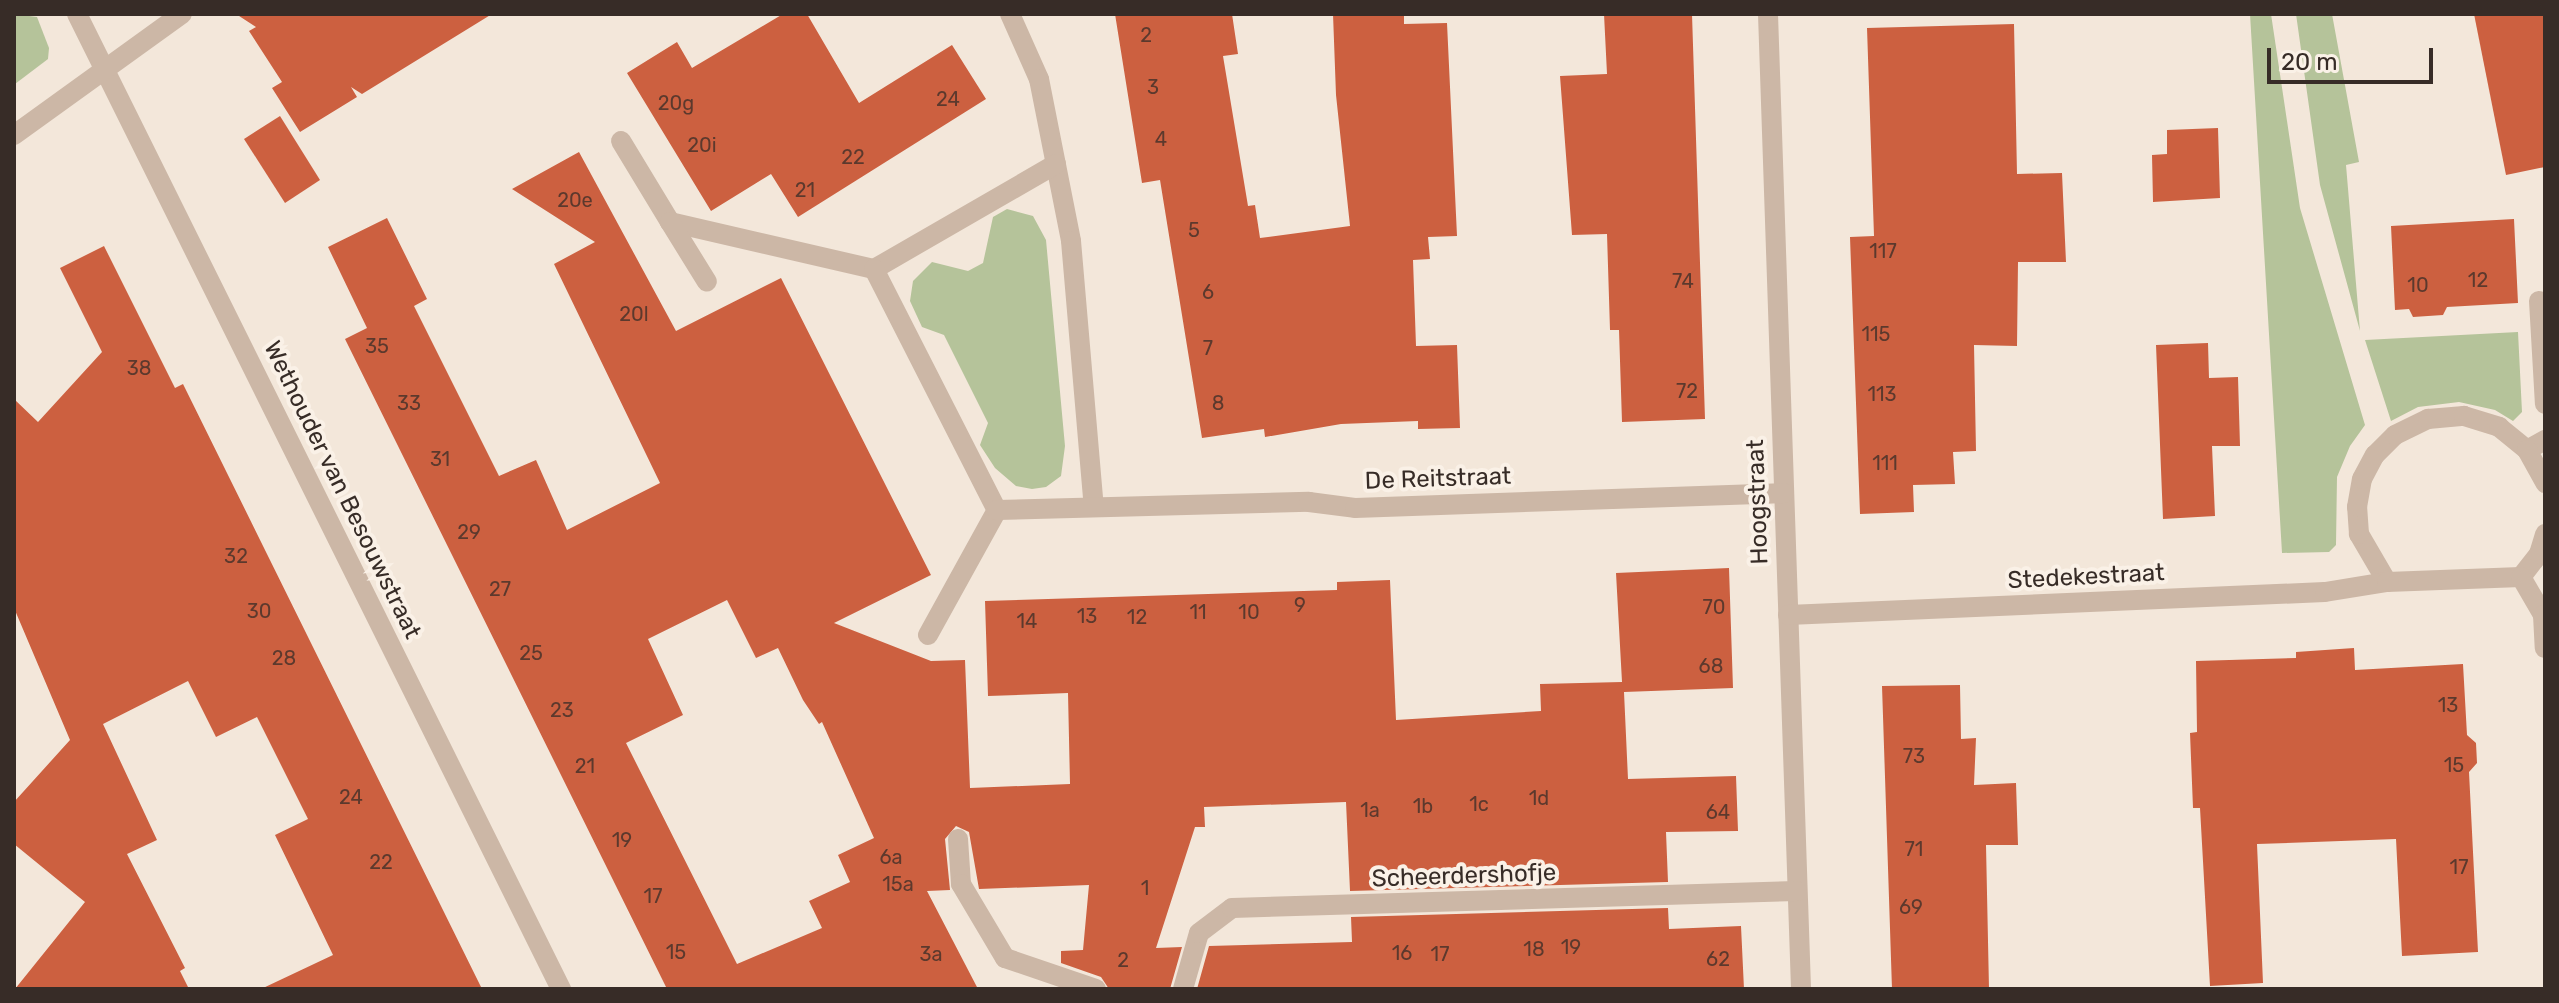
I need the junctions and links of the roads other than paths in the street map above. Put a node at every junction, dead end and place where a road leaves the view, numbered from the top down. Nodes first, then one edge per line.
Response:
1 (77, 14) edge
2 (182, 14) edge
3 (1010, 14) edge
4 (1768, 14) edge
5 (105, 69) junction
6 (14, 135) edge
7 (621, 141) dead end
8 (1056, 164) junction
9 (670, 222) junction
10 (874, 269) junction
11 (707, 282) dead end
12 (2539, 301) dead end
13 (2545, 404) edge
14 (2536, 445) edge
15 (2545, 483) edge
16 (1784, 493) junction
17 (1094, 507) junction
18 (997, 510) junction
19 (2545, 534) edge
20 (2521, 577) junction
21 (2387, 582) junction
22 (1788, 615) junction
23 (928, 635) dead end
24 (2545, 648) edge
25 (958, 839) dead end
26 (1797, 891) junction
27 (561, 989) edge
28 (1096, 989) edge
29 (1183, 989) edge
30 (1801, 989) edge

1 - 5 street, Wethouder van Besouwstraat
2 - 5 street
3 - 8 street
4 - 16 street, Hoogstraat
5 - 6 street
5 - 27 street, Wethouder van Besouwstraat
7 - 9 street
8 - 10 street
8 - 17 street
9 - 10 street
9 - 11 street
10 - 18 street
12 - 13 street
14 - 15 street
14 - 21 street
16 - 17 street, De Reitstraat
16 - 22 street, Hoogstraat
17 - 18 street, De Reitstraat
18 - 23 street
19 - 20 street
20 - 21 street, Stedekestraat
20 - 24 street
21 - 22 street, Stedekestraat
22 - 26 street, Hoogstraat
25 - 28 street
26 - 29 street, Scheerdershofje
26 - 30 street, Hoogstraat

